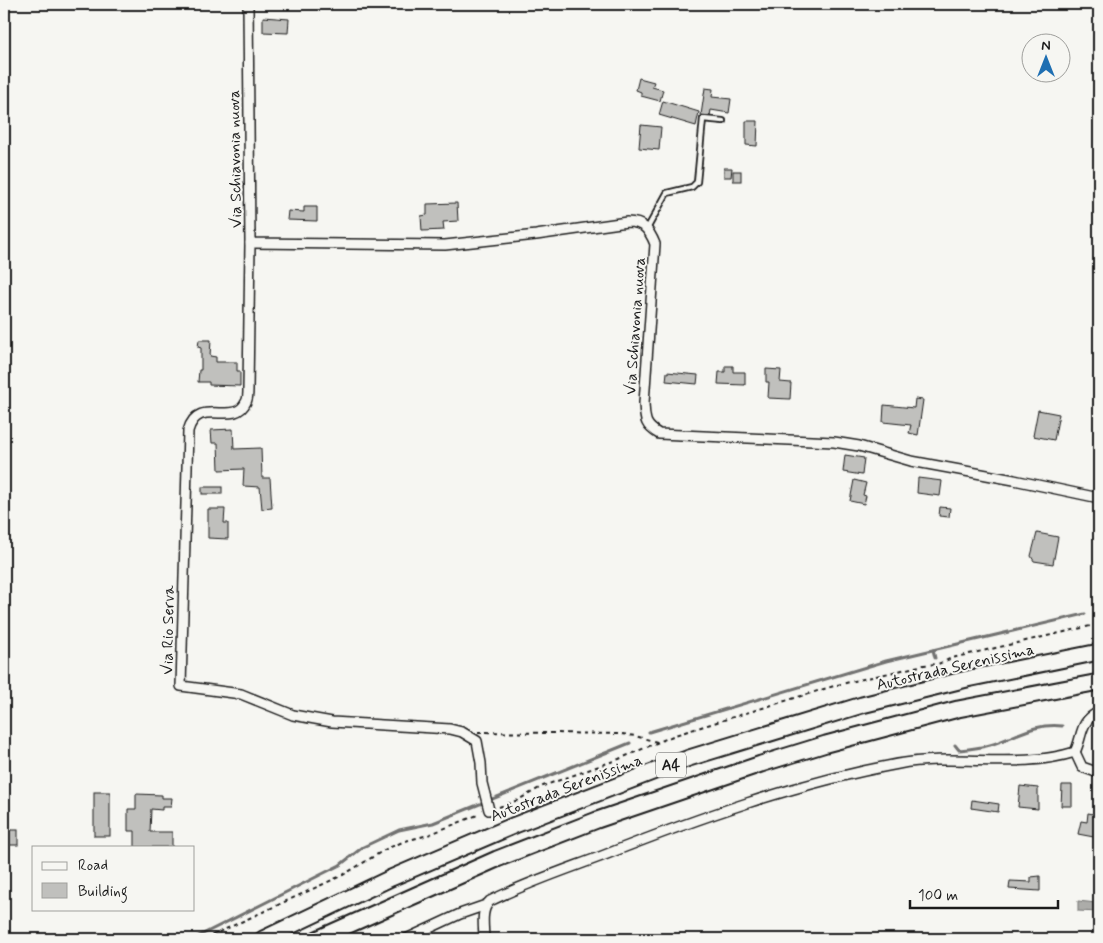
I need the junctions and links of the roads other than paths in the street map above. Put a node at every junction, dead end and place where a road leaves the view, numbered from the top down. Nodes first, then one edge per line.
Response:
1 (248, 4) edge
2 (722, 121) dead end
3 (647, 229) junction
4 (250, 243) junction
5 (1099, 498) edge
6 (1099, 642) edge
7 (1099, 652) edge
8 (967, 679) junction
9 (1099, 682) edge
10 (1099, 692) edge
11 (1014, 698) junction
12 (1099, 712) edge
13 (1075, 752) junction
14 (1099, 773) edge
15 (488, 808) dead end
16 (486, 905) junction
17 (263, 939) edge
18 (317, 939) edge
19 (406, 939) edge
20 (484, 939) edge

1 - 4 street, Via Schiavonia nuova
2 - 3 lane
3 - 4 street, Via Schiavonia nuova
3 - 5 street, Via Schiavonia nuova
4 - 15 street, Via Rio Serva
6 - 8 highway
7 - 8 highway, Autostrada Serenissima / A4
8 - 17 highway, Autostrada Serenissima / A4
9 - 11 highway, A4
10 - 11 highway
11 - 18 highway, A4
12 - 13 street
13 - 14 street
13 - 16 street
16 - 19 street
16 - 20 street

